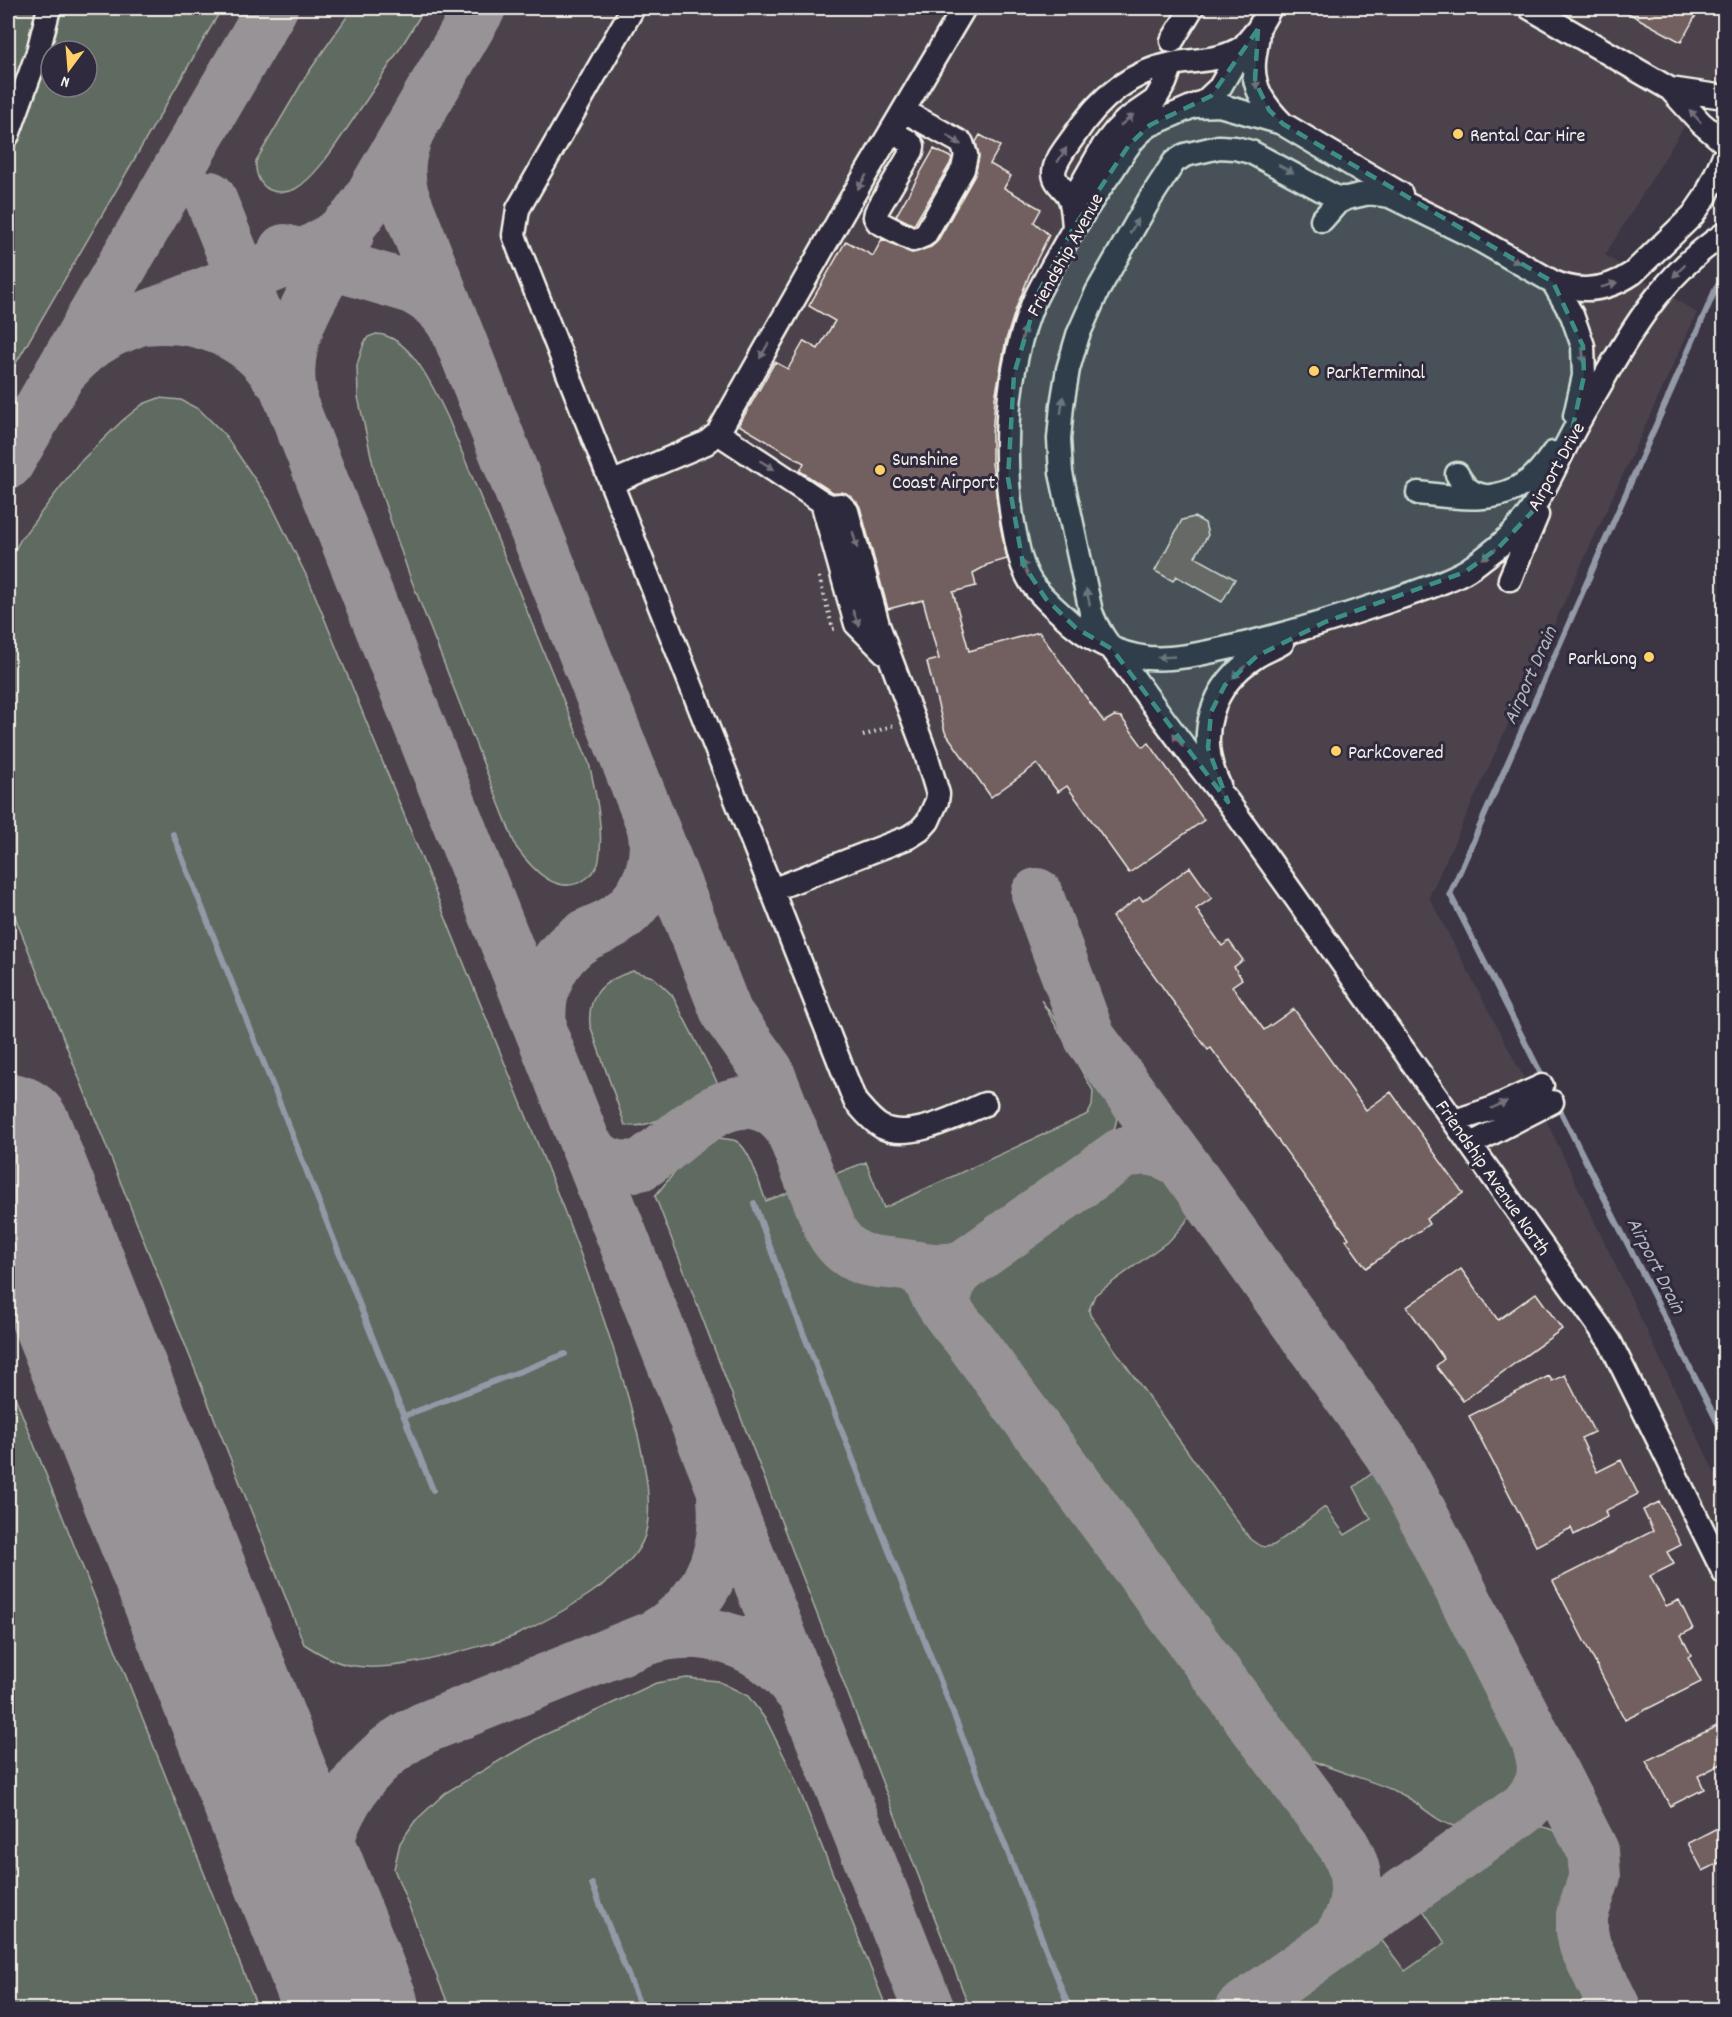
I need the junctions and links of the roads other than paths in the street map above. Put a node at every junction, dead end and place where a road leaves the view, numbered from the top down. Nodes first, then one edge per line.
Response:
1 (50, 8) edge
2 (633, 8) edge
3 (964, 8) edge
4 (1192, 8) edge
5 (1270, 8) edge
6 (1530, 8) edge
7 (1258, 29) junction
8 (1172, 41) dead end
9 (1243, 46) junction
10 (1172, 64) junction
11 (1670, 89) junction
12 (1725, 97) edge
13 (1189, 107) junction
14 (904, 111) junction
15 (1283, 124) junction
16 (892, 132) junction
17 (8, 135) edge
18 (1723, 147) edge
19 (1347, 198) junction
20 (1071, 203) junction
21 (1322, 220) dead end
22 (1074, 227) junction
23 (1725, 234) edge
24 (1472, 236) junction
25 (1553, 282) junction
26 (718, 433) junction
27 (1571, 435) junction
28 (1457, 474) dead end
29 (1551, 477) junction
30 (611, 483) junction
31 (1418, 493) dead end
32 (1487, 497) junction
33 (1510, 579) dead end
34 (1325, 622) junction
35 (1112, 649) junction
36 (1228, 802) junction
37 (772, 890) junction
38 (985, 1104) dead end
39 (1455, 1121) junction
40 (1471, 1144) junction
41 (1725, 1573) edge

1 - 17 street
2 - 30 street
3 - 14 street
4 - 8 street
5 - 7 street, Friendship Avenue
6 - 11 street
7 - 9 street, Friendship Avenue
7 -> 15 street, Friendship Avenue
9 - 10 street
9 - 13 street, Friendship Avenue
20 -> 10 street
20 -> 10 street
11 - 12 street
18 -> 11 street
13 - 15 street, Friendship Avenue
13 - 22 street, Friendship Avenue
14 - 16 street
14 -> 16 street
15 - 24 street, Friendship Avenue
16 -> 26 street
25 -> 18 street
19 - 21 street
19 - 24 street
35 -> 19 street, Friendship Avenue North
20 - 22 street
35 -> 22 street, Friendship Avenue
23 -> 27 street, Airport Drive
24 -> 25 street, Friendship Avenue
25 -> 27 street
26 - 30 street
26 -> 37 street
27 - 29 street, Airport Drive
27 - 32 street
28 - 32 street
29 - 33 street
29 -> 34 street, Airport Drive
30 - 37 street
31 - 32 street
34 -> 35 street, Friendship Avenue
34 -> 36 street, Friendship Avenue North
36 -> 35 street, Friendship Avenue North
36 - 39 street, Friendship Avenue North
37 - 38 street
39 - 40 street, Friendship Avenue North
39 -> 40 street
40 - 41 street, Friendship Avenue North

